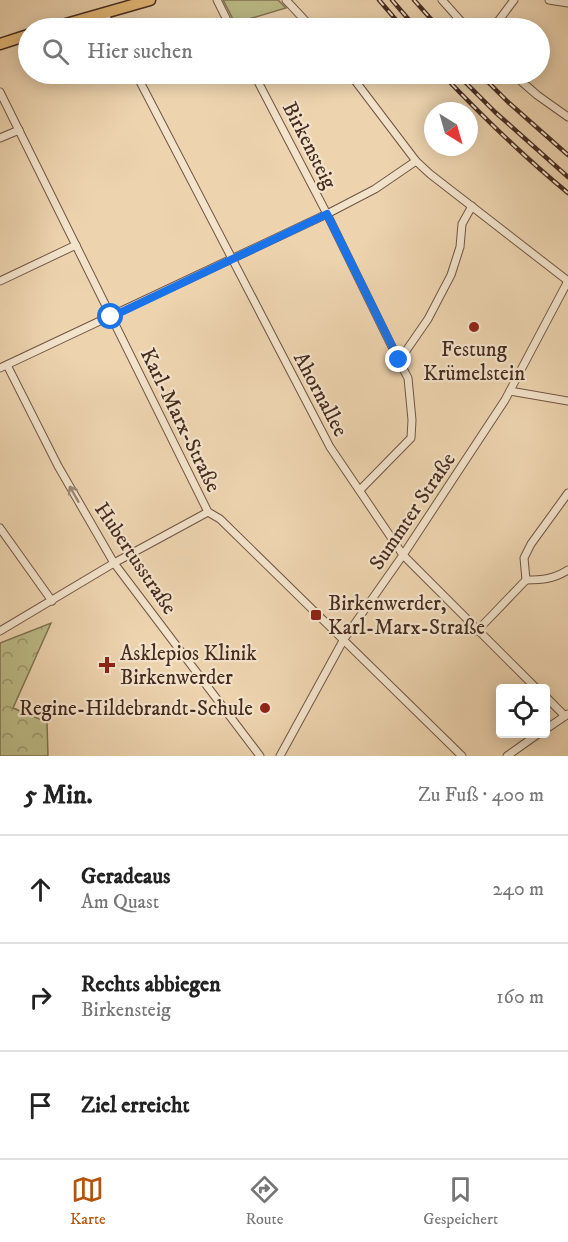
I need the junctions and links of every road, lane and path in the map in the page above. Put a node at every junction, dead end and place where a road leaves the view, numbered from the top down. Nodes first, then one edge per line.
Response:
1 (150, 0) edge
2 (217, 0) edge
3 (286, 0) edge
4 (442, 0) edge
5 (514, 0) edge
6 (549, 0) edge
7 (568, 3) edge
8 (104, 14) junction
9 (89, 18) edge
10 (106, 18) edge
11 (226, 18) edge
12 (303, 18) edge
13 (458, 18) edge
14 (500, 18) edge
15 (18, 39) edge
16 (0, 44) edge
17 (141, 84) edge
18 (259, 84) edge
19 (358, 84) edge
20 (524, 84) edge
21 (0, 92) edge
22 (568, 117) edge
23 (19, 130) junction
24 (0, 138) edge
25 (416, 161) junction
26 (472, 206) junction
27 (327, 214) junction
28 (76, 245) junction
29 (232, 259) junction
30 (0, 280) edge
31 (568, 281) edge
32 (111, 317) junction
33 (399, 360) junction
34 (3, 367) edge
35 (510, 391) junction
36 (568, 401) edge
37 (360, 490) junction
38 (568, 493) edge
39 (208, 512) junction
40 (0, 528) edge
41 (403, 555) junction
42 (114, 563) junction
43 (568, 570) edge
44 (526, 580) junction
45 (52, 601) junction
46 (0, 631) edge
47 (477, 631) junction
48 (344, 639) junction
49 (532, 684) edge
50 (550, 700) edge
51 (567, 715) edge
52 (550, 726) edge
53 (532, 738) edge
54 (260, 756) edge
55 (280, 756) edge
56 (462, 756) edge
57 (507, 756) edge

1 - 8 main road
2 - 11 street
3 - 12 street
4 - 13 street
5 - 14 street
6 - 7 street
8 - 9 main road
8 - 10 street
15 - 16 main road
17 - 29 street, Ahornallee
18 - 27 street, Birkensteig
19 - 25 street
20 - 22 street
21 - 23 street, Karl-Marx-Straße
23 - 24 street
23 - 28 street, Karl-Marx-Straße
25 - 26 street
25 - 27 street
26 - 31 street
26 - 33 street
27 - 29 street
27 - 33 street, Birkensteig
28 - 30 street
28 - 32 street, Karl-Marx-Straße
29 - 32 street
29 - 37 street, Ahornallee
31 - 35 street, Summter Straße
32 - 34 street
32 - 39 street, Karl-Marx-Straße
33 - 37 street, Birkensteig
42 -> 34 street, Hubertusstraße
35 - 36 street
35 - 41 street, Summter Straße
37 - 41 street, Ahornallee
38 - 44 street
39 - 42 street
39 - 48 street, Karl-Marx-Straße
40 - 45 street
41 - 47 street, Ahornallee
41 - 48 street, Summter Straße
42 - 45 street
42 - 54 street, Hubertusstraße
43 - 44 street
44 - 47 street
45 - 46 street
47 - 49 street, Ahornallee
48 - 55 street, Summter Straße
48 - 56 street, Karl-Marx-Straße
50 - 51 street
51 - 52 street
53 - 57 street

